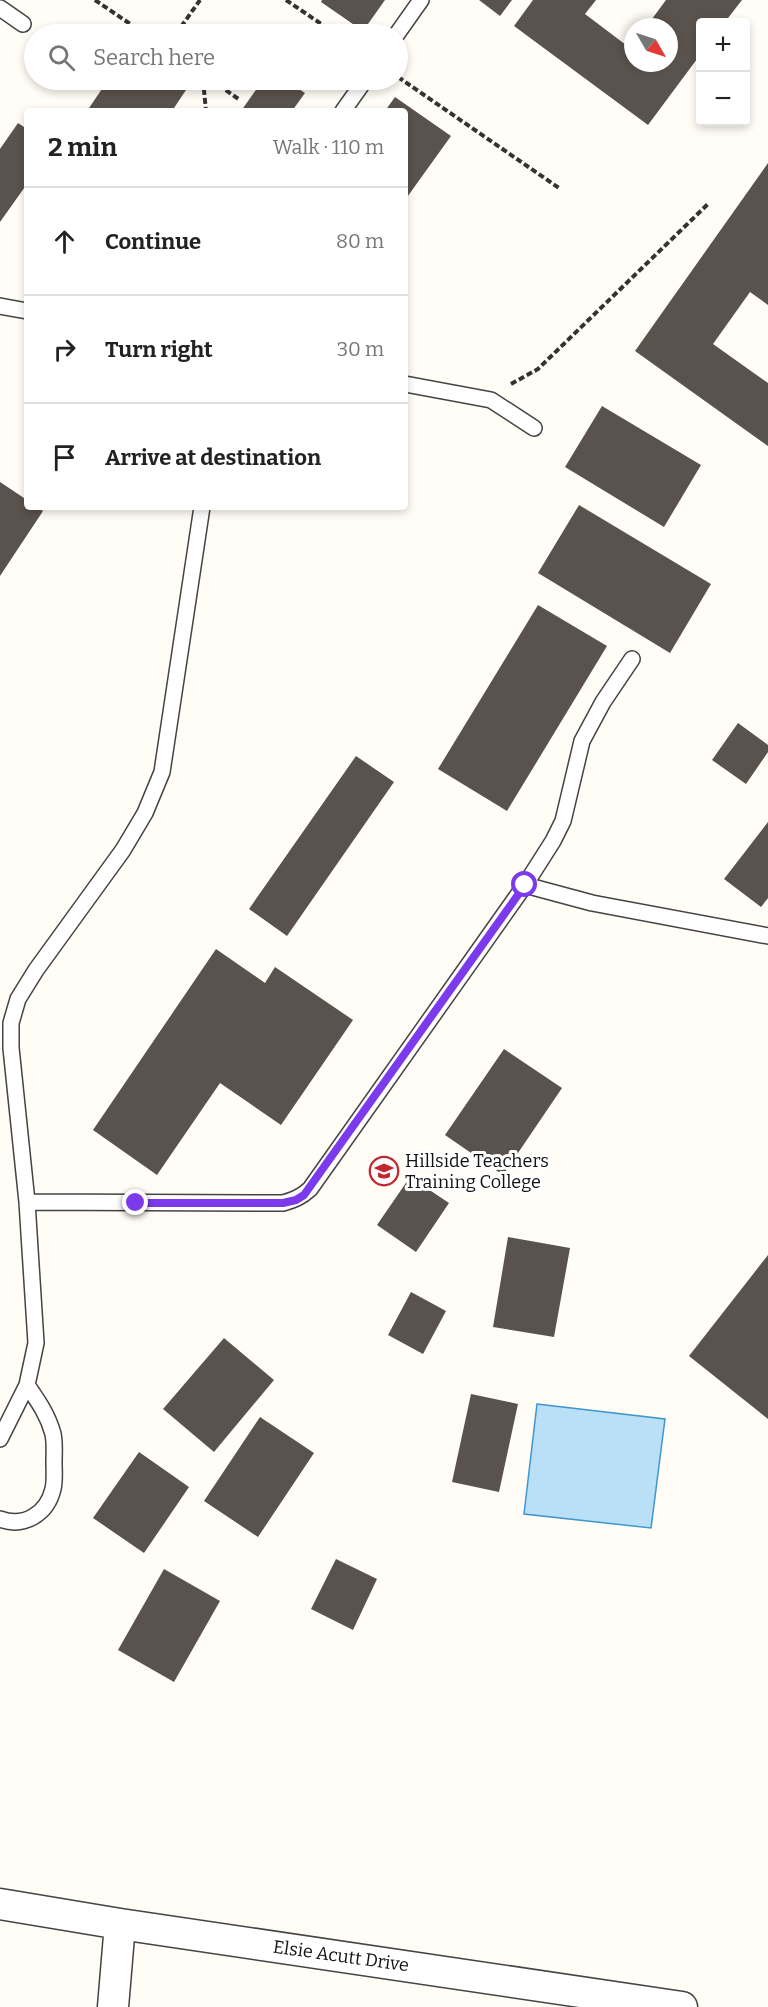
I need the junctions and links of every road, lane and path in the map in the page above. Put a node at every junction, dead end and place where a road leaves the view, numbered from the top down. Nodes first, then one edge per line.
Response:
1 (95, 0) edge
2 (200, 0) edge
3 (286, 0) edge
4 (421, 0) edge
5 (0, 8) edge
6 (23, 24) dead end
7 (130, 24) edge
8 (183, 24) edge
9 (321, 24) edge
10 (404, 24) edge
11 (408, 84) edge
12 (204, 90) edge
13 (226, 90) edge
14 (358, 90) edge
15 (240, 100) dead end
16 (206, 108) edge
17 (345, 108) edge
18 (559, 188) dead end
19 (709, 203) dead end
20 (0, 306) edge
21 (24, 310) edge
22 (408, 385) edge
23 (508, 386) dead end
24 (534, 428) dead end
25 (202, 510) edge
26 (632, 659) dead end
27 (525, 885) junction
28 (768, 936) edge
29 (27, 1203) junction
30 (27, 1385) junction
31 (0, 1439) edge
32 (0, 1519) edge
33 (0, 1904) edge
34 (120, 1924) junction
35 (113, 2007) edge
36 (682, 2007) edge

1 - 7 path
2 - 8 path
3 - 9 path
4 - 10 lane
5 - 6 lane
11 - 18 path
12 - 16 path
13 - 15 path
14 - 17 lane
19 - 23 path
20 - 21 lane
22 - 24 lane
25 - 29 lane
26 - 27 lane
27 - 28 lane
27 - 29 lane
29 - 30 lane
30 - 31 lane
30 - 32 lane
33 - 34 street, Elsie Acutt Drive
34 - 35 street
34 - 36 street, Elsie Acutt Drive

